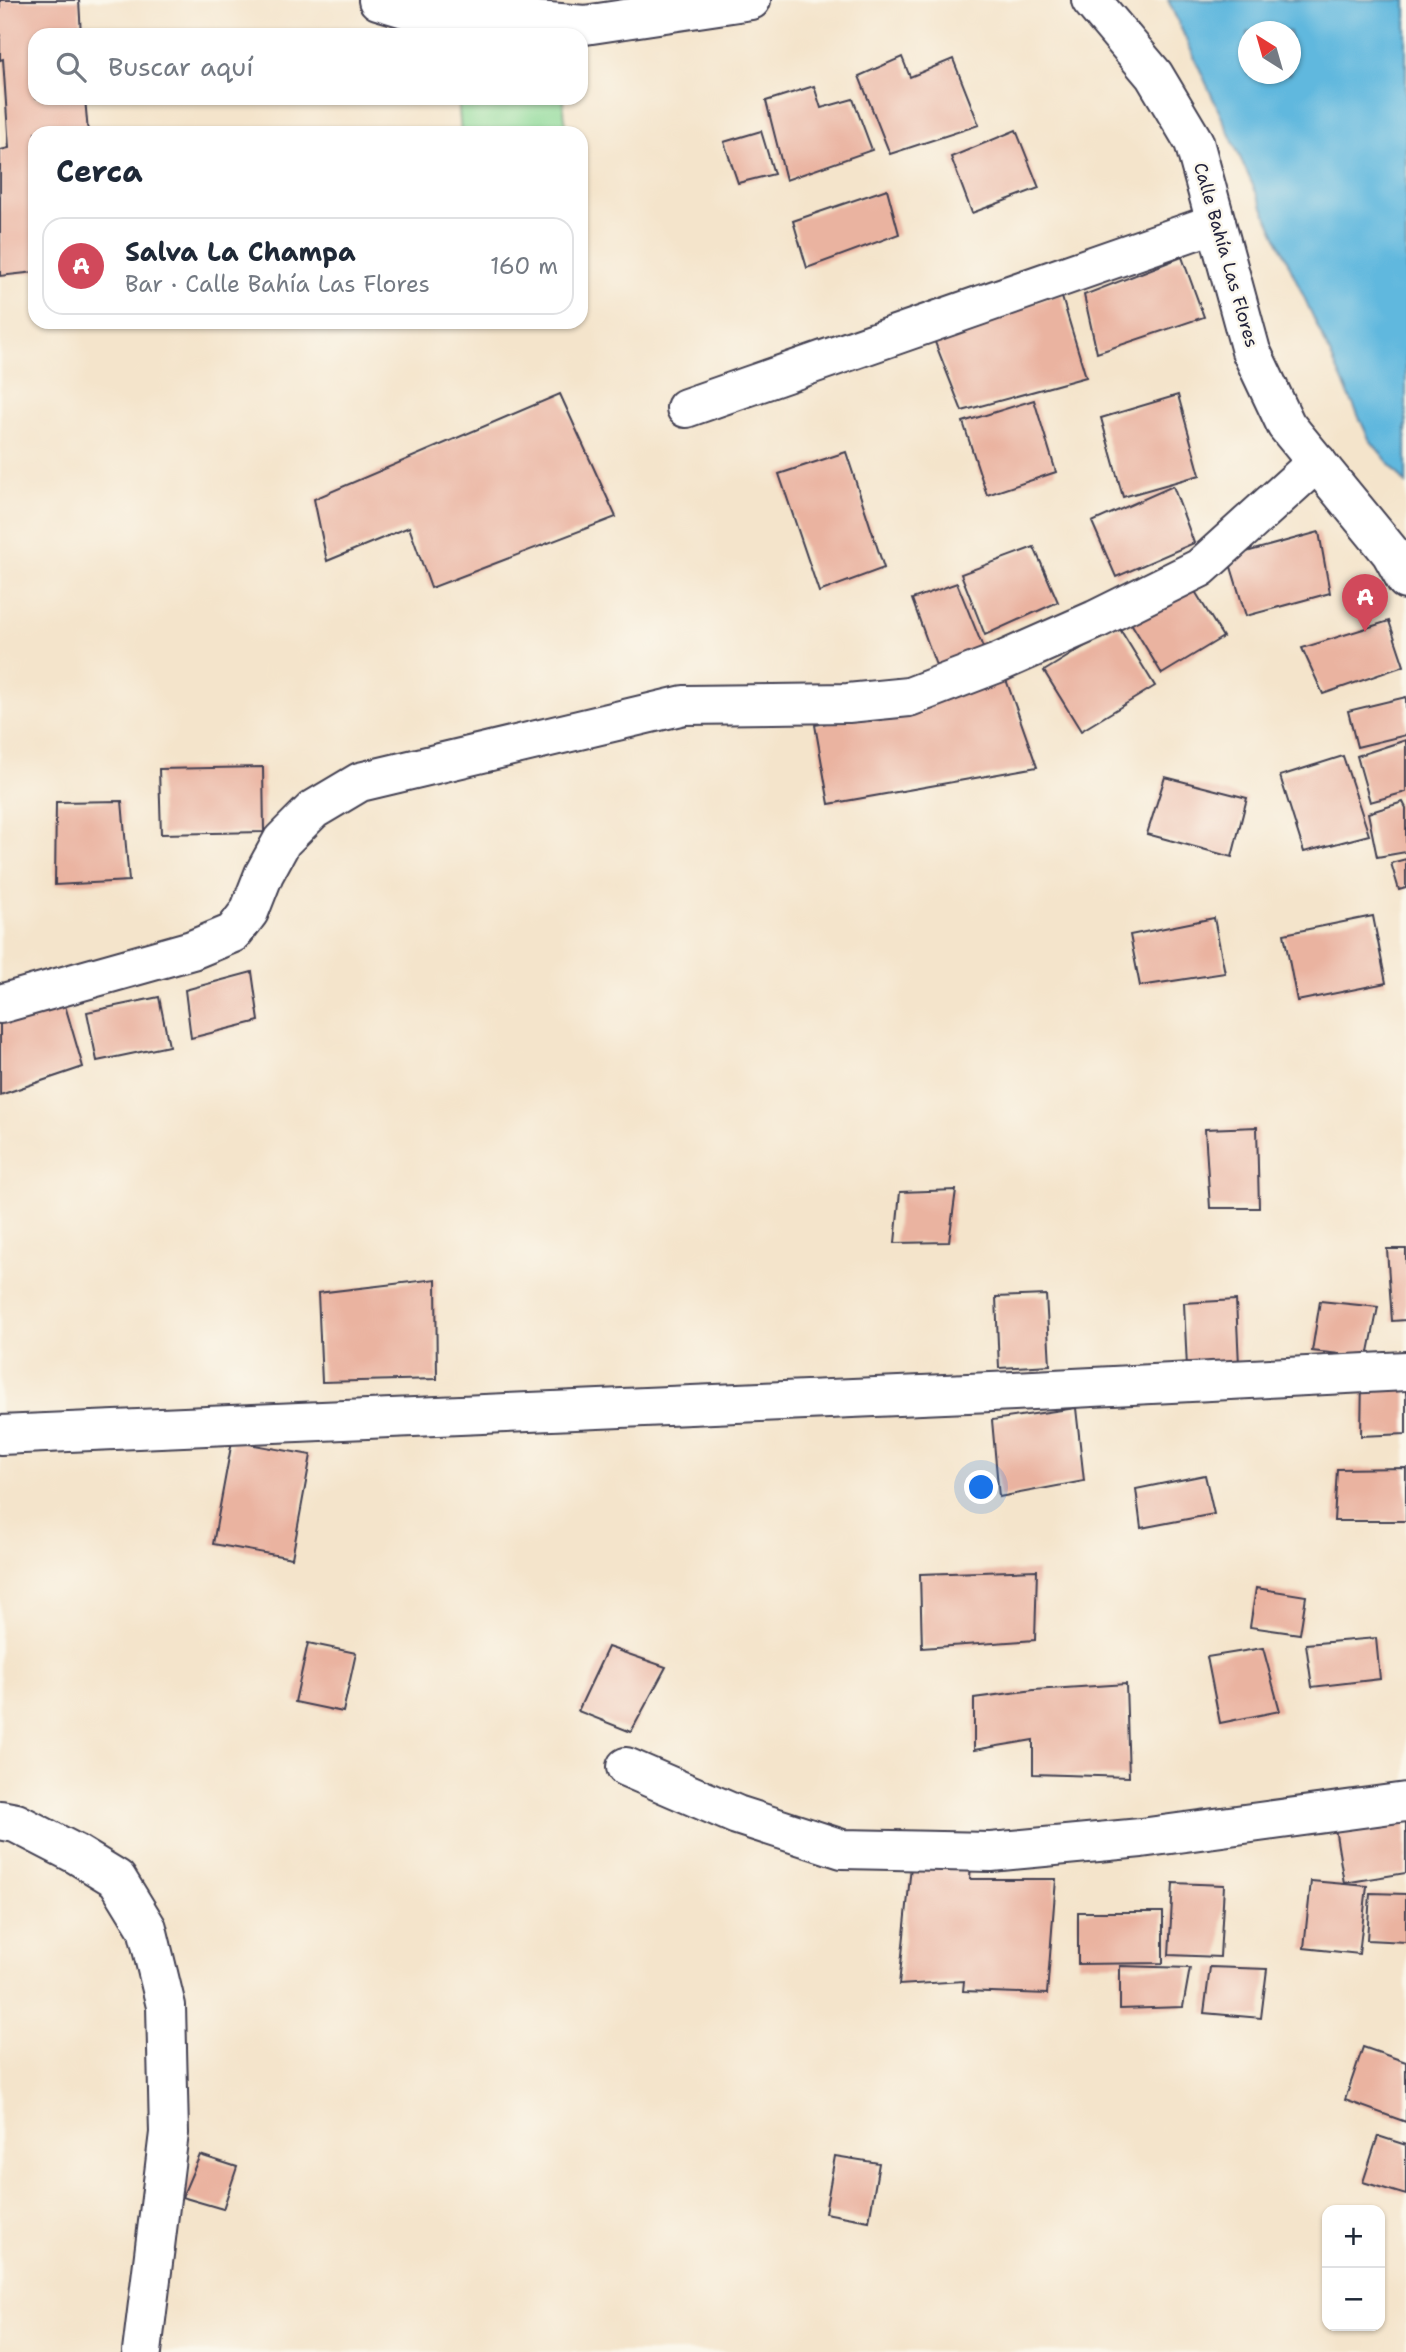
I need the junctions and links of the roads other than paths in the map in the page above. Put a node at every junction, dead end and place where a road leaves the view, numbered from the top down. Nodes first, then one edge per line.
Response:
1 (378, 0) edge
2 (751, 0) edge
3 (1091, 0) edge
4 (1216, 223) junction
5 (686, 408) dead end
6 (1317, 462) junction
7 (1406, 580) edge
8 (0, 1004) edge
9 (1406, 1371) edge
10 (0, 1434) edge
11 (626, 1767) dead end
12 (1406, 1802) edge
13 (0, 1820) edge
14 (142, 2352) edge

1 - 2 street
3 - 4 street, Calle Bahía Las Flores
4 - 5 street
4 - 6 street, Calle Bahía Las Flores
6 - 7 street, Calle Bahía Las Flores
6 - 8 street
9 - 10 street
11 - 12 street
13 - 14 street

